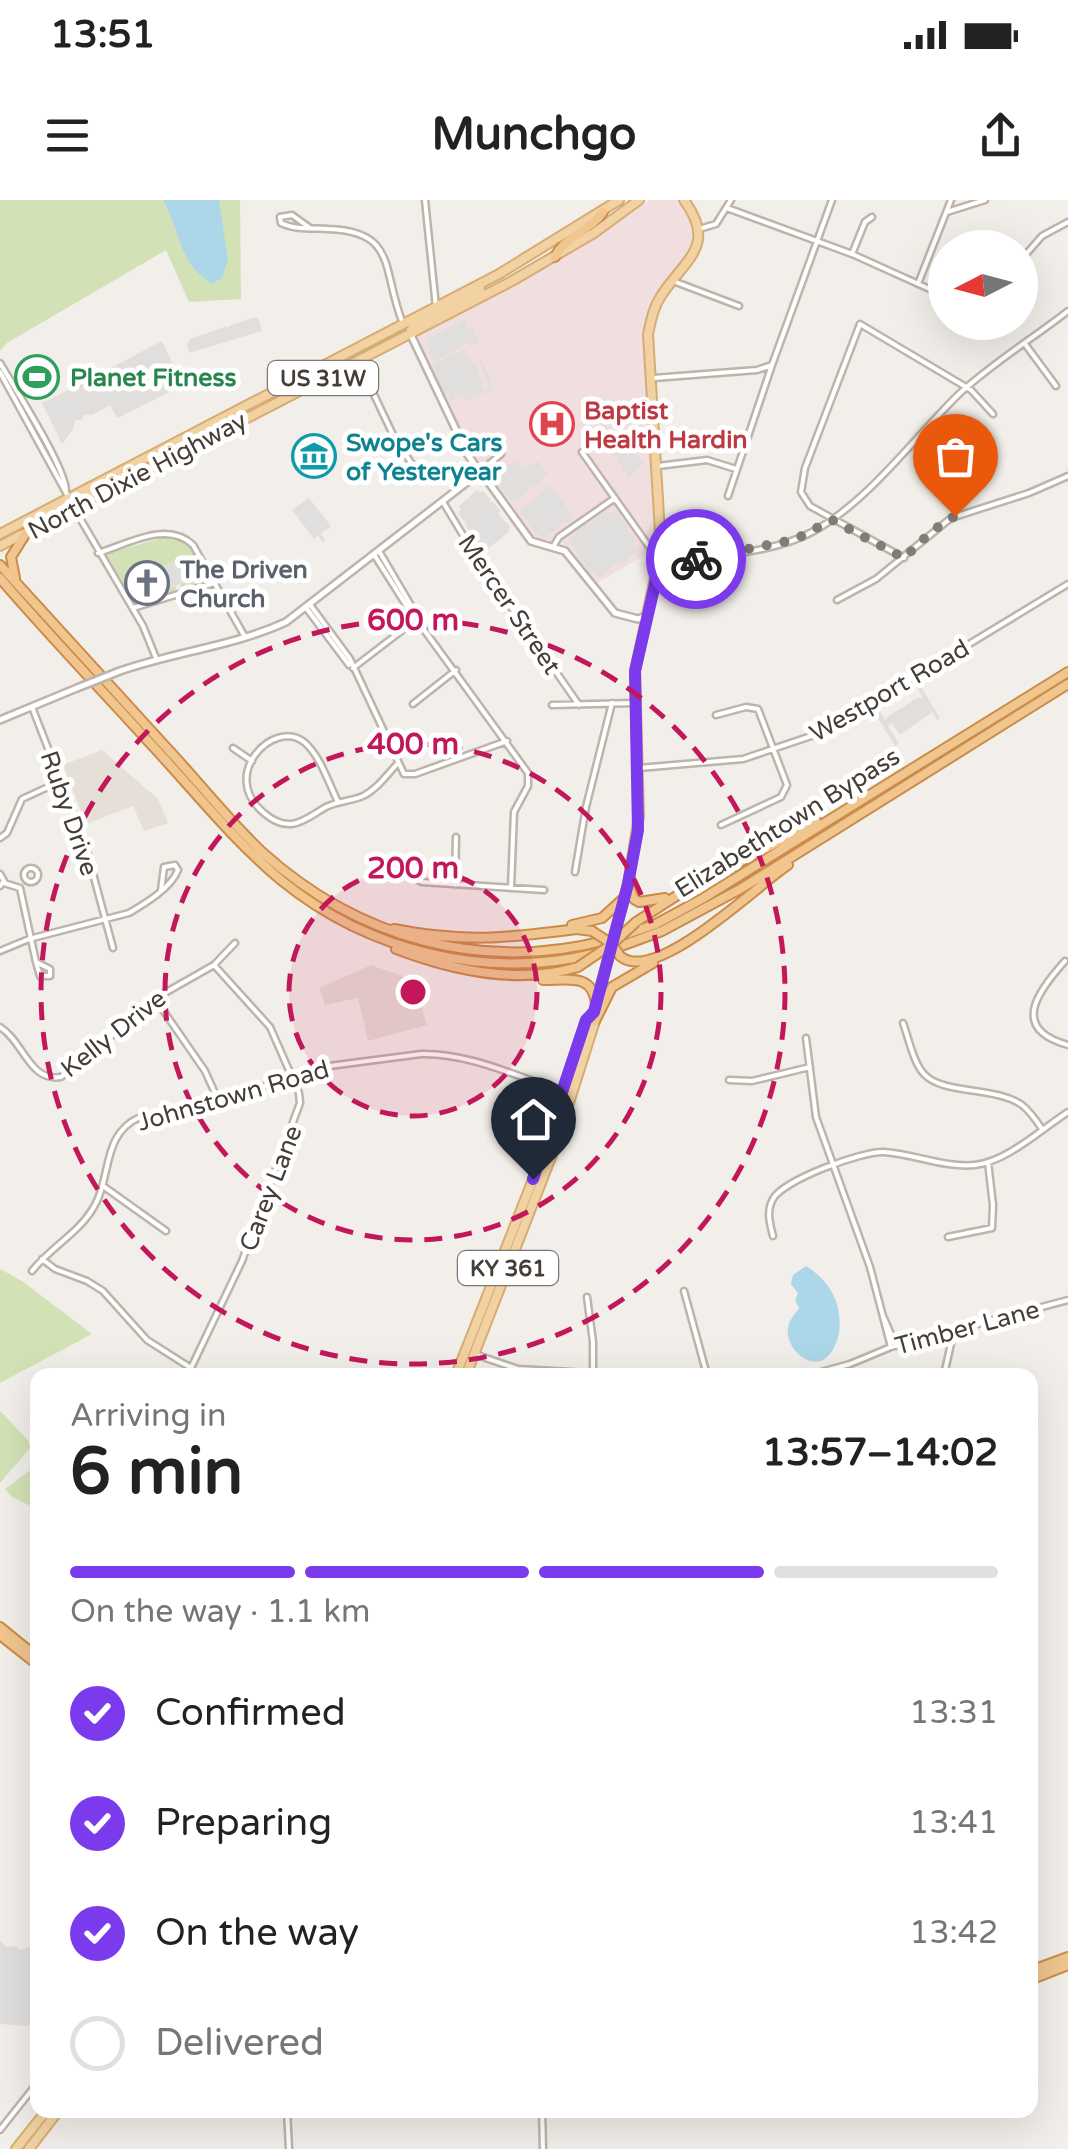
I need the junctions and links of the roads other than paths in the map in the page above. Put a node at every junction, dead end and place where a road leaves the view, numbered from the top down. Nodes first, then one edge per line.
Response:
1 (425, 200) edge
2 (620, 200) edge
3 (639, 200) edge
4 (684, 200) edge
5 (731, 200) edge
6 (832, 200) edge
7 (951, 200) edge
8 (985, 200) edge
9 (727, 208) junction
10 (603, 212) junction
11 (947, 212) junction
12 (872, 216) dead end
13 (1068, 222) edge
14 (310, 228) junction
15 (698, 229) junction
16 (817, 240) junction
17 (1038, 241) edge
18 (852, 254) junction
19 (555, 257) junction
20 (526, 259) junction
21 (673, 280) junction
22 (918, 284) junction
23 (928, 288) edge
24 (486, 294) junction
25 (436, 306) junction
26 (739, 306) dead end
27 (1068, 311) edge
28 (403, 324) junction
29 (410, 333) junction
30 (1025, 344) junction
31 (358, 360) junction
32 (0, 362) edge
33 (772, 365) junction
34 (316, 370) junction
35 (0, 372) edge
36 (649, 378) junction
37 (1056, 386) dead end
38 (306, 387) junction
39 (966, 388) junction
40 (252, 402) junction
41 (259, 412) junction
42 (993, 414) dead end
43 (208, 438) junction
44 (174, 443) junction
45 (582, 452) dead end
46 (179, 453) junction
47 (501, 454) dead end
48 (414, 466) dead end
49 (657, 466) junction
50 (736, 469) junction
51 (120, 471) junction
52 (479, 472) junction
53 (1068, 476) edge
54 (114, 487) junction
55 (67, 495) junction
56 (728, 496) dead end
57 (615, 498) junction
58 (442, 502) junction
59 (74, 508) junction
60 (832, 520) junction
61 (27, 533) junction
62 (0, 534) edge
63 (0, 546) edge
64 (553, 547) junction
65 (98, 553) junction
66 (377, 553) junction
67 (904, 558) junction
68 (660, 562) junction
69 (0, 565) edge
70 (0, 579) edge
71 (215, 582) junction
72 (1068, 584) edge
73 (23, 590) junction
74 (838, 600) dead end
75 (309, 607) junction
76 (132, 608) junction
77 (646, 616) junction
78 (418, 618) junction
79 (245, 637) junction
80 (156, 658) junction
81 (353, 668) junction
82 (456, 670) junction
83 (1068, 672) edge
84 (1068, 684) edge
85 (635, 703) junction
86 (413, 704) dead end
87 (579, 704) junction
88 (612, 704) junction
89 (552, 706) dead end
90 (32, 707) junction
91 (716, 716) dead end
92 (0, 720) edge
93 (507, 740) junction
94 (233, 748) dead end
95 (772, 751) junction
96 (252, 762) junction
97 (397, 764) junction
98 (638, 768) junction
99 (61, 781) junction
100 (880, 801) junction
101 (338, 802) junction
102 (857, 802) junction
103 (721, 825) dead end
104 (456, 837) dead end
105 (0, 838) edge
106 (392, 865) dead end
107 (575, 872) dead end
108 (0, 874) edge
109 (27, 881) dead end
110 (2, 884) edge
111 (628, 884) junction
112 (455, 885) junction
113 (20, 888) junction
114 (510, 888) junction
115 (161, 890) junction
116 (544, 890) dead end
117 (684, 891) junction
118 (624, 898) junction
119 (104, 920) junction
120 (372, 924) junction
121 (358, 928) junction
122 (543, 933) junction
123 (693, 937) junction
124 (30, 939) junction
125 (236, 944) dead end
126 (612, 944) junction
127 (113, 948) dead end
128 (0, 951) edge
129 (1065, 961) dead end
130 (36, 962) dead end
131 (214, 965) junction
132 (504, 975) junction
133 (156, 1000) junction
134 (595, 1012) junction
135 (904, 1023) dead end
136 (0, 1027) edge
137 (806, 1038) dead end
138 (1068, 1045) edge
139 (810, 1068) junction
140 (291, 1076) junction
141 (730, 1080) dead end
142 (568, 1092) junction
143 (219, 1102) junction
144 (1068, 1112) edge
145 (1042, 1129) junction
146 (988, 1162) junction
147 (835, 1166) junction
148 (103, 1186) junction
149 (166, 1231) dead end
150 (773, 1236) dead end
151 (948, 1238) dead end
152 (42, 1258) junction
153 (32, 1271) dead end
154 (684, 1291) dead end
155 (587, 1297) dead end
156 (1068, 1300) edge
157 (954, 1330) junction
158 (893, 1346) junction
159 (470, 1352) junction
160 (460, 1368) edge
161 (467, 1368) edge
162 (515, 1368) edge
163 (593, 1368) edge
164 (705, 1368) edge
165 (835, 1368) edge
166 (946, 1368) edge
167 (0, 1627) edge
168 (0, 1635) edge
169 (30, 1654) edge
170 (30, 1656) edge
171 (1068, 1961) edge
172 (1038, 1969) edge
173 (1038, 1976) edge
174 (30, 2092) edge
175 (41, 2118) edge
176 (53, 2118) edge
177 (288, 2118) edge
178 (542, 2118) edge
179 (0, 2130) edge
180 (16, 2149) edge
181 (28, 2149) edge
182 (289, 2149) edge
183 (544, 2149) edge

1 - 25 street
2 - 10 main road, North Dixie Highway / US 31W
3 - 19 main road, North Dixie Highway / US 31W
4 - 15 main road
5 - 9 street
6 - 16 street
7 - 11 street
8 - 11 street
9 - 15 street
9 - 16 street
10 - 19 highway
10 - 20 main road, North Dixie Highway / US 31W
11 - 22 street
12 - 18 street
13 - 17 street
14 - 14 street
14 - 28 street
15 - 21 main road
16 - 18 street
16 - 33 street
18 - 22 street
19 - 24 main road, North Dixie Highway / US 31W
20 - 24 main road
20 - 25 main road, North Dixie Highway / US 31W
20 - 29 main road
21 - 26 street
21 - 36 main road
22 - 23 street
24 - 29 main road, North Dixie Highway / US 31W
25 - 28 main road, North Dixie Highway / US 31W
27 - 30 street
28 - 34 main road, North Dixie Highway / US 31W
28 - 38 main road
29 - 31 main road, North Dixie Highway / US 31W
29 - 52 street
30 - 37 street
30 - 39 street
31 - 38 main road, North Dixie Highway / US 31W
31 - 48 street
32 - 55 street
33 - 36 street
33 - 50 street
34 - 40 main road, North Dixie Highway / US 31W
34 - 41 main road
35 - 55 street
36 - 49 main road
38 - 41 main road, North Dixie Highway / US 31W
39 - 42 street
39 - 60 street
39 - 60 street
40 - 43 main road
40 - 44 main road, North Dixie Highway / US 31W
40 - 46 main road
41 - 43 main road, North Dixie Highway / US 31W
43 - 46 main road, North Dixie Highway / US 31W
44 - 51 main road, North Dixie Highway / US 31W
44 - 54 main road
45 - 57 street
46 - 54 main road, North Dixie Highway / US 31W
47 - 52 street
49 - 50 street
49 - 68 main road
50 - 56 street
51 - 55 main road, North Dixie Highway / US 31W
51 - 59 main road
52 - 58 street
52 - 64 street
53 - 67 street
54 - 59 main road, North Dixie Highway / US 31W
55 - 61 main road
55 - 62 main road, North Dixie Highway / US 31W
57 - 64 street
57 - 68 street
58 - 66 street
58 - 87 street, Mercer Street
59 - 61 main road, North Dixie Highway / US 31W
59 - 65 street
60 - 67 street
60 - 68 street
61 - 63 main road, North Dixie Highway / US 31W
61 - 73 highway
64 - 77 street
65 - 71 street
65 - 76 street
66 - 75 street
66 - 78 street
67 - 74 street
68 - 77 main road
69 - 73 highway, Elizabethtown Bypass
70 - 121 highway, Elizabethtown Bypass
71 - 76 street
71 - 79 street
72 - 95 street, Westport Road
73 - 120 highway, Elizabethtown Bypass
75 - 79 street
75 - 81 street
76 - 80 street
77 - 85 main road
78 - 81 street
78 - 82 street
79 - 80 street
80 - 90 street, bridge
81 - 97 street
82 - 86 street
82 - 93 street
83 - 102 highway, Elizabethtown Bypass
84 - 100 highway, Elizabethtown Bypass
85 - 88 street
85 - 98 main road
87 - 88 street
87 - 89 street
88 - 107 street
90 - 92 street
90 - 99 street, Ruby Drive
91 - 95 street
93 - 97 street
93 - 114 street
94 - 96 street
95 - 98 street, Westport Road
95 - 103 street
96 - 101 street
96 - 101 street
97 - 101 street
98 - 111 main road, KY 361
99 - 105 street
99 - 119 street, Ruby Drive
100 - 121 highway, Elizabethtown Bypass
100 - 123 highway
102 - 117 highway
102 - 120 highway, Elizabethtown Bypass
104 - 112 street
106 - 112 street
108 - 110 street
109 - 113 street
110 - 113 street
111 - 117 highway
111 - 118 main road, KY 361
112 - 114 street
113 - 124 street
114 - 116 street
115 - 115 street
115 - 119 street
117 - 126 highway, bridge
118 - 122 highway
118 - 126 main road, KY 361, bridge
119 - 124 street
119 - 127 street, Ruby Drive
120 - 122 highway
121 - 132 highway
122 - 126 highway, bridge
123 - 126 highway, bridge
123 - 134 highway
124 - 128 street
124 - 130 street
125 - 131 street, Kelly Drive
126 - 132 highway, bridge
126 - 134 main road, KY 361, bridge
129 - 138 street
131 - 133 street, Kelly Drive
131 - 140 street, Carey Lane
132 - 134 highway
133 - 136 street, Kelly Drive
133 - 143 street
134 - 142 main road, KY 361
135 - 145 street
137 - 139 street
139 - 141 street
139 - 147 street
140 - 142 street, Johnstown Road
140 - 143 street, Johnstown Road
140 - 152 street, Carey Lane
142 - 159 main road, KY 361
143 - 148 street, Johnstown Road
144 - 145 street
145 - 146 street
146 - 147 street
146 - 151 street
147 - 150 street
147 - 158 street
148 - 149 street
148 - 152 street, Johnstown Road
152 - 153 street, Johnstown Road
154 - 164 street
155 - 163 street
156 - 157 street, Timber Lane
157 - 158 street, Timber Lane
157 - 166 street
158 - 165 street, Timber Lane
159 - 160 main road, KY 361
159 - 161 main road, KY 361
159 - 162 street
167 - 169 highway
168 - 170 highway
171 - 172 highway
171 - 173 highway
174 - 179 street
175 - 180 main road
176 - 181 main road
177 - 182 street
178 - 183 street

